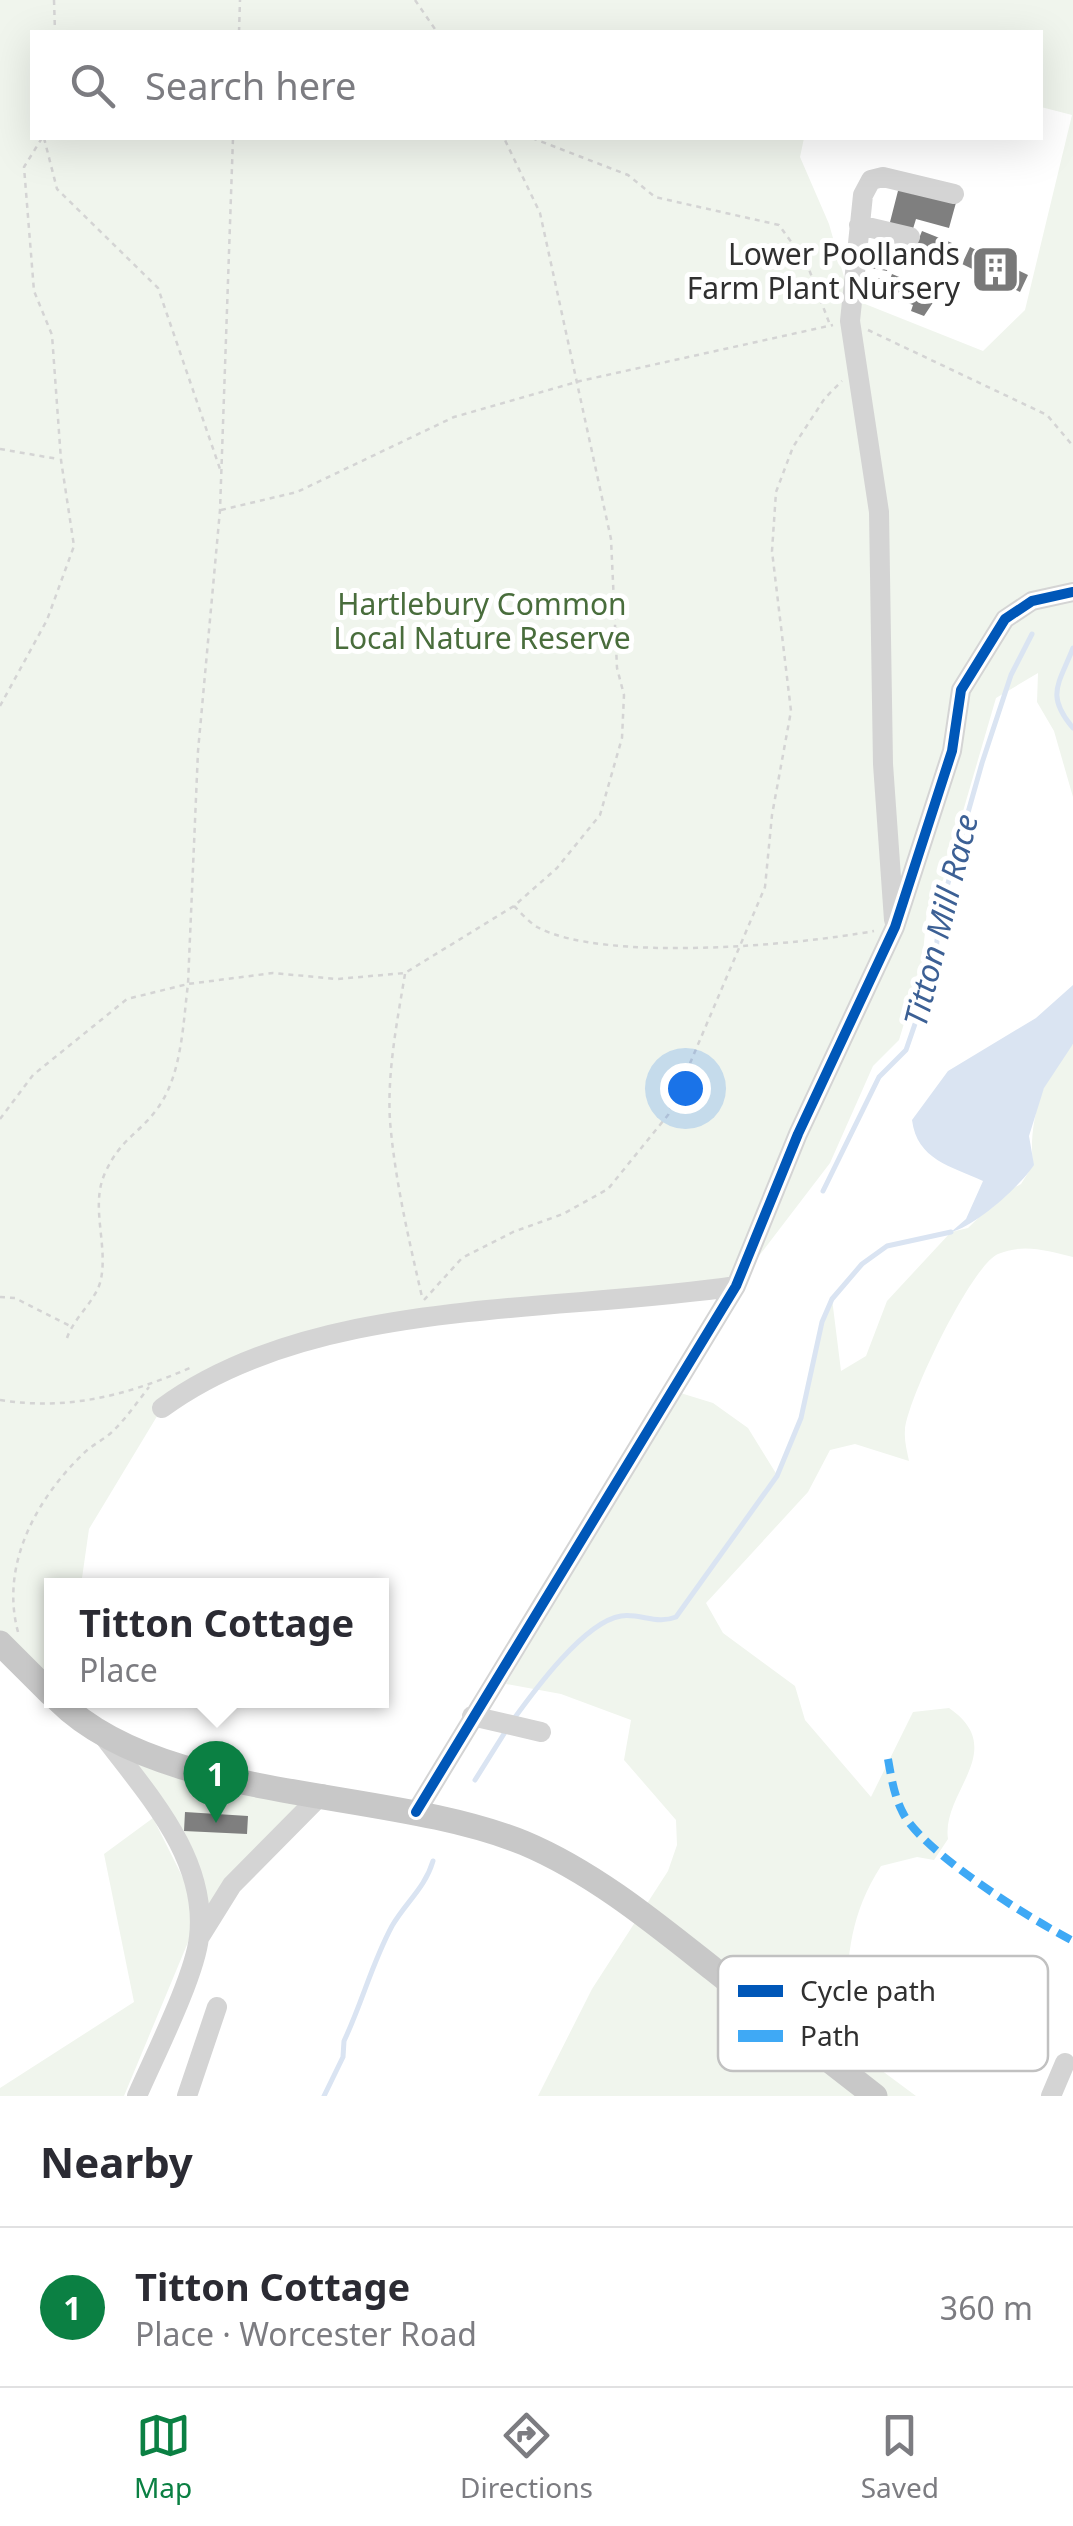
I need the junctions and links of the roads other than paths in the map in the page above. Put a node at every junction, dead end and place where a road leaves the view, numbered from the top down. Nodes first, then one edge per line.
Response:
1 (954, 194) dead end
2 (859, 225) junction
3 (910, 237) dead end
4 (1073, 592) edge
5 (895, 928) junction
6 (736, 1286) junction
7 (162, 1408) dead end
8 (0, 1643) edge
9 (44, 1687) edge
10 (68, 1708) edge
11 (472, 1716) junction
12 (541, 1732) dead end
13 (105, 1738) junction
14 (322, 1794) junction
15 (424, 1814) junction
16 (199, 1938) junction
17 (718, 1972) edge
18 (218, 2007) dead end
19 (1065, 2063) dead end
20 (843, 2071) edge
21 (137, 2096) edge
22 (187, 2096) edge
23 (875, 2096) edge
24 (1051, 2096) edge

1 - 2 street
2 - 3 street
2 - 5 street
4 - 5 street
5 - 6 street
6 - 7 street
6 - 11 street
8 - 9 main road
10 - 13 main road
11 - 12 street
11 - 15 street
13 - 14 main road
13 - 16 street
14 - 15 main road
14 - 16 street
15 - 17 main road
16 - 21 street
18 - 22 street
19 - 24 street
20 - 23 main road

